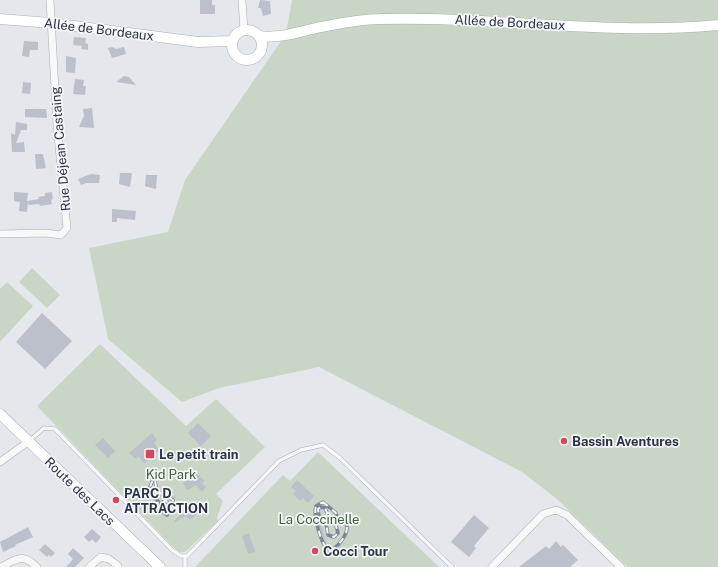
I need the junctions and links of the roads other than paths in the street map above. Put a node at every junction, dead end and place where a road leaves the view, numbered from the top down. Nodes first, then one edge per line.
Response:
1 (50, 0) edge
2 (242, 0) edge
3 (0, 19) edge
4 (51, 23) junction
5 (718, 26) edge
6 (244, 30) junction
7 (303, 31) junction
8 (259, 36) junction
9 (232, 41) junction
10 (198, 42) junction
11 (261, 49) junction
12 (234, 53) junction
13 (0, 234) edge
14 (0, 414) edge
15 (28, 442) junction
16 (0, 462) edge
17 (185, 556) junction
18 (118, 566) edge
19 (1, 567) edge
20 (37, 567) edge
21 (89, 567) edge
22 (160, 567) edge
23 (185, 567) edge
24 (452, 567) edge
25 (492, 567) edge
26 (621, 567) edge

1 - 4 street, Rue Déjean Castaing
2 - 6 street
3 - 4 main road, Allée de Bordeaux
4 - 10 main road, Allée de Bordeaux
4 - 13 street, Rue Déjean Castaing
5 - 7 main road, Allée de Bordeaux
6 - 8 main road
6 - 9 main road
7 - 8 main road, Allée de Bordeaux
7 - 11 main road, Allée de Bordeaux
8 - 11 main road
9 - 10 main road, Allée de Bordeaux
9 - 12 main road
10 - 12 main road, Allée de Bordeaux
11 - 12 main road
14 - 15 main road, Route des Lacs
15 - 16 street
15 - 17 lane
15 - 22 main road, Route des Lacs
17 - 23 lane
17 - 24 lane
18 - 21 street
19 - 20 street
25 - 26 street

